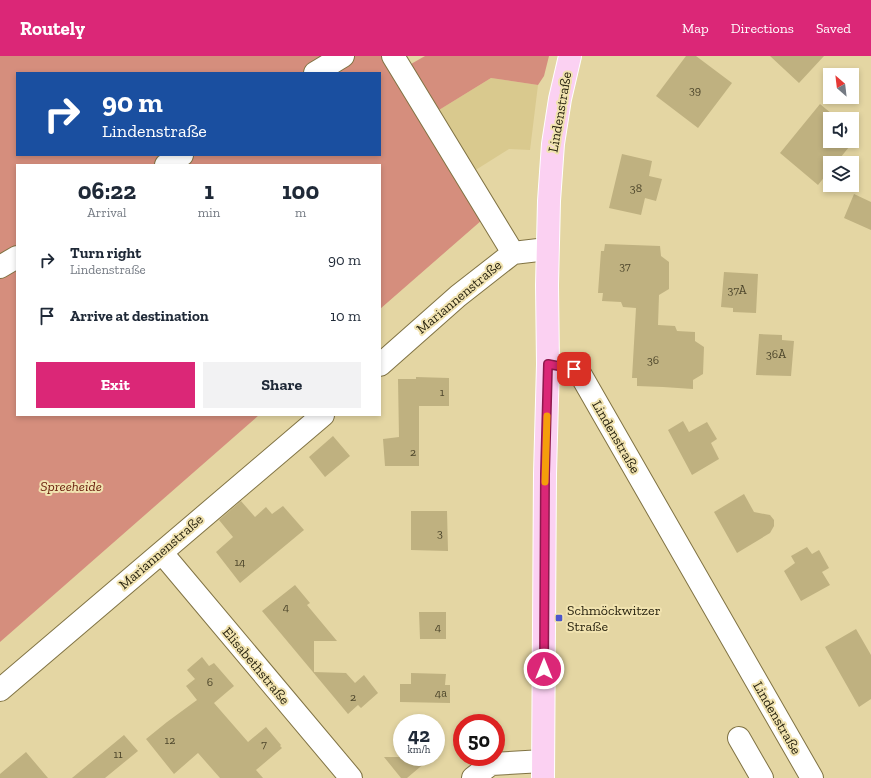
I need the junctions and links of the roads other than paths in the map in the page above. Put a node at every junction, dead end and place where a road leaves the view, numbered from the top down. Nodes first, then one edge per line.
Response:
1 (343, 56) edge
2 (392, 56) edge
3 (570, 56) edge
4 (317, 72) edge
5 (180, 156) edge
6 (168, 164) edge
7 (548, 249) junction
8 (513, 253) junction
9 (16, 257) edge
10 (0, 267) edge
11 (381, 364) edge
12 (548, 364) junction
13 (322, 416) edge
14 (162, 553) junction
15 (0, 690) edge
16 (739, 738) dead end
17 (543, 769) edge
18 (351, 778) edge
19 (473, 778) edge
20 (762, 778) edge
21 (812, 778) edge

1 - 4 street
2 - 8 street
3 - 7 main road, Lindenstraße
5 - 6 street
7 - 8 street, Mariannenstraße
7 - 12 main road, Lindenstraße
8 - 11 street, Mariannenstraße
9 - 10 street
12 - 17 main road
12 - 21 street, Lindenstraße
13 - 14 street, Mariannenstraße
14 - 15 street, Mariannenstraße
14 - 18 street, Elisabethstraße
16 - 20 street
17 - 19 street

